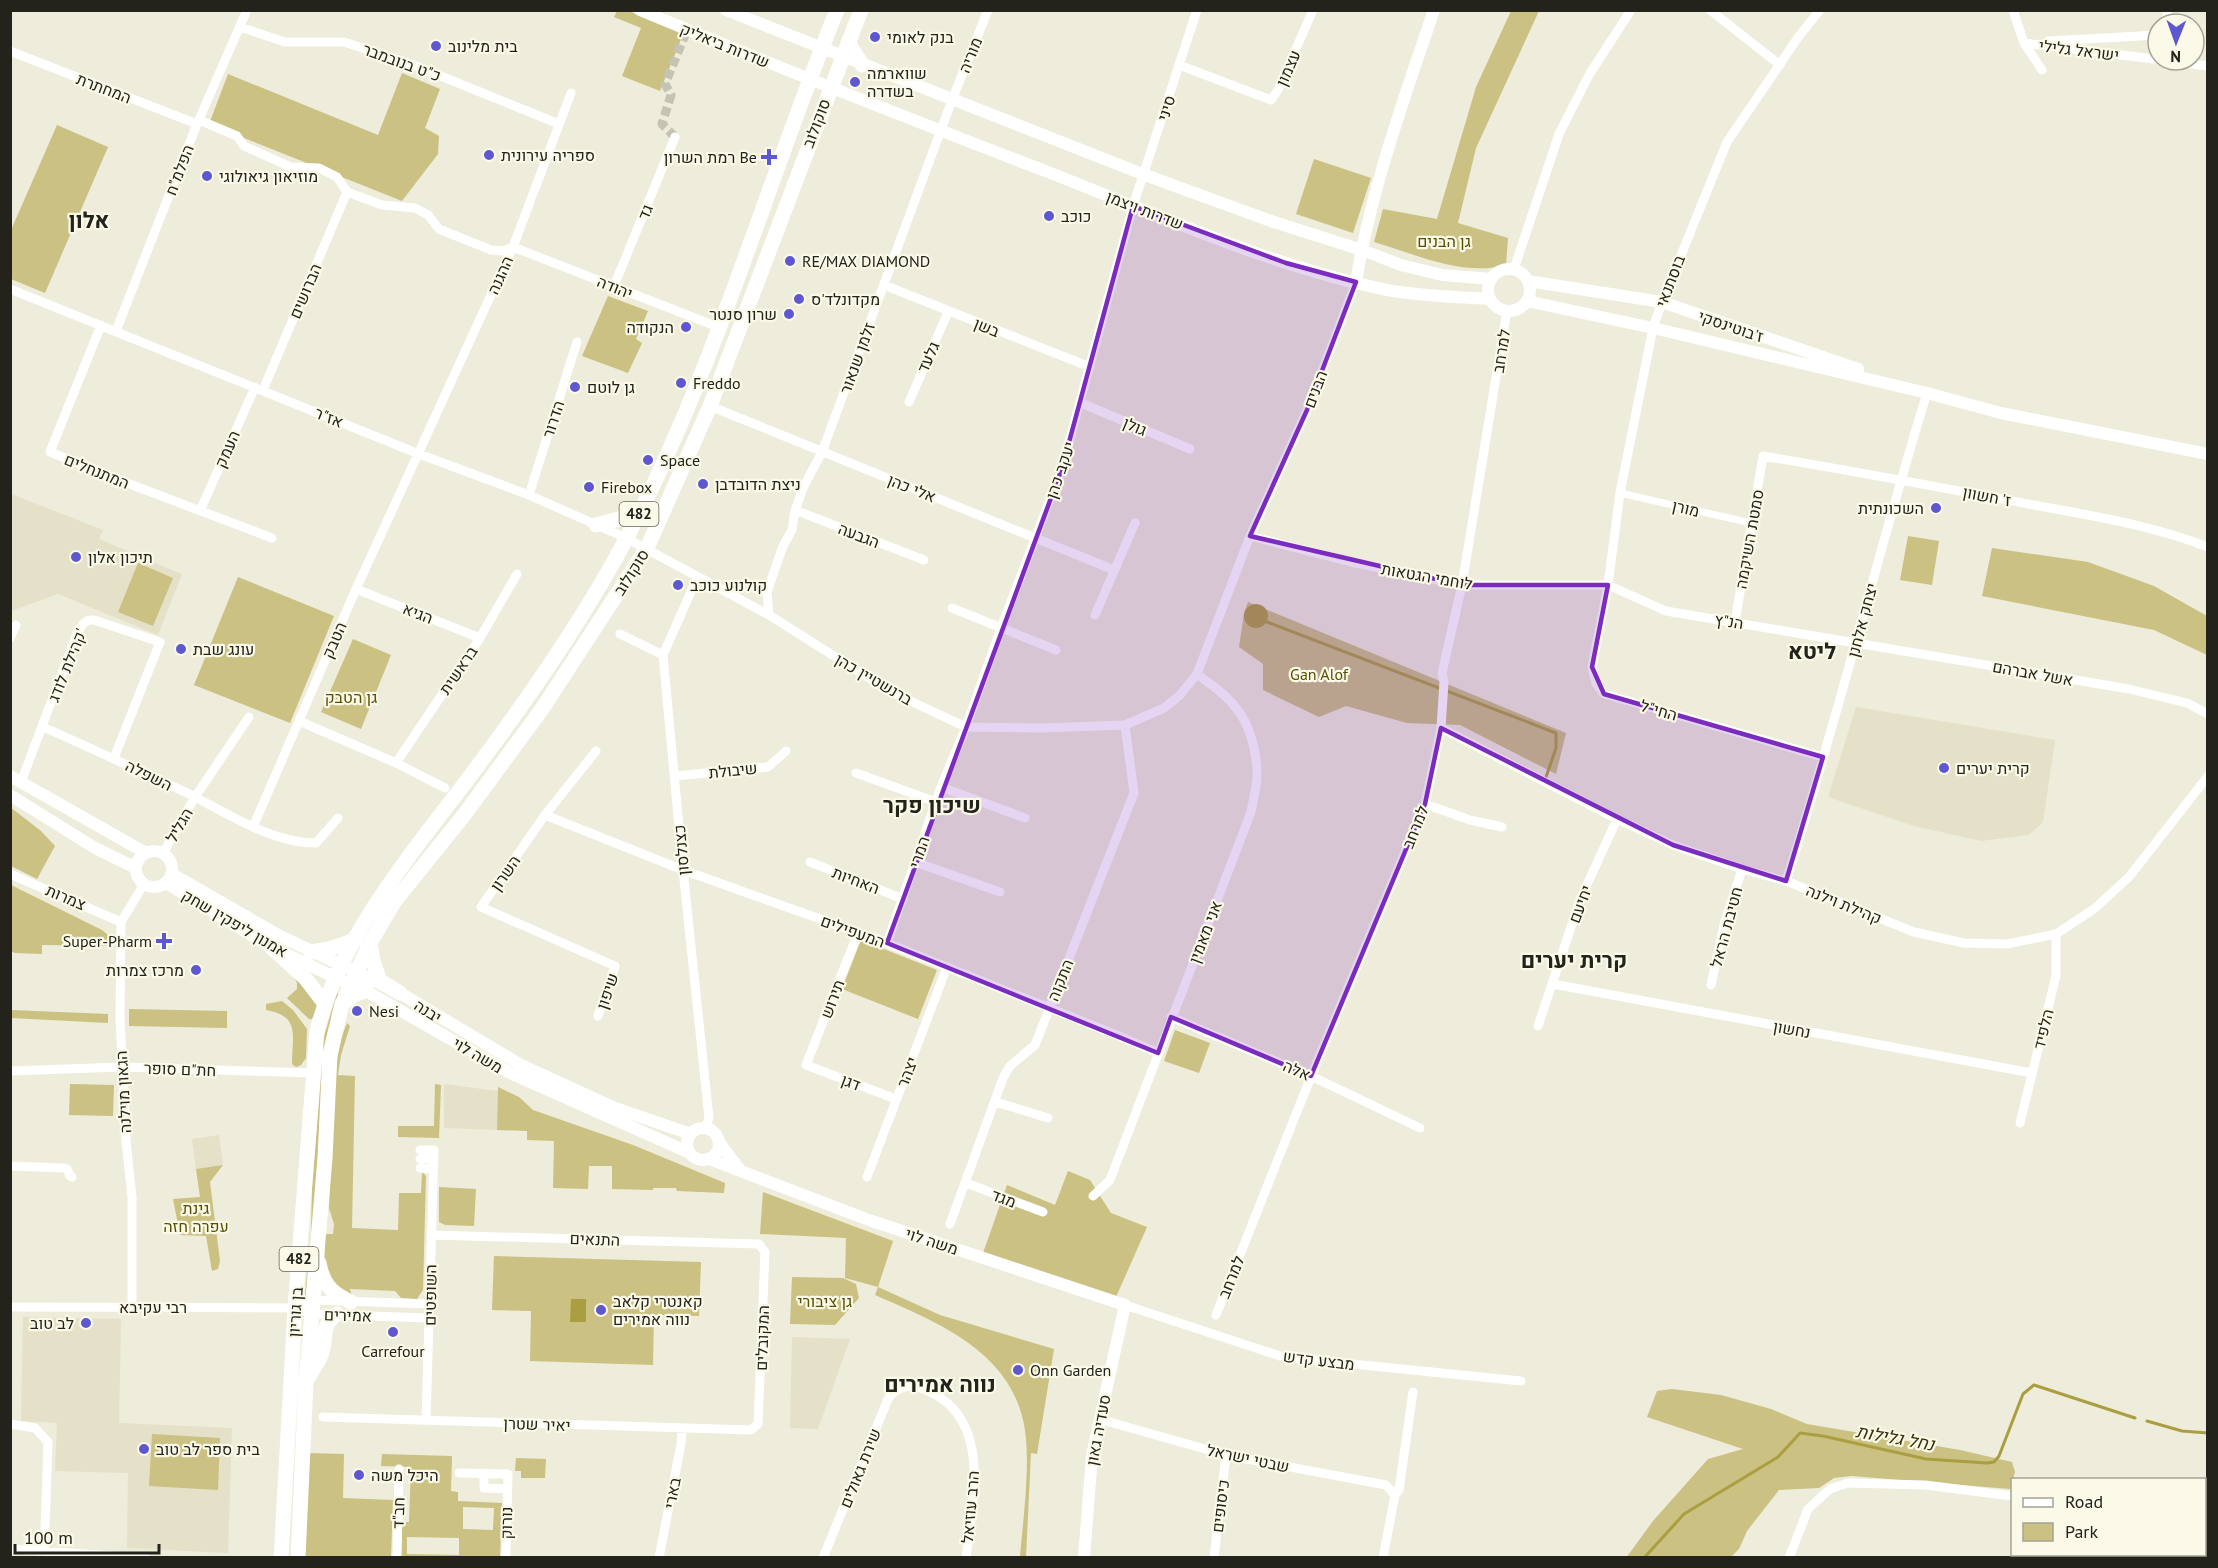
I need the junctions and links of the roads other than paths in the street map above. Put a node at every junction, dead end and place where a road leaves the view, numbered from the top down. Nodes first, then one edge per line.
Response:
1 (247, 10) edge
2 (640, 10) edge
3 (726, 10) edge
4 (837, 10) edge
5 (861, 10) edge
6 (988, 10) edge
7 (1197, 10) edge
8 (1313, 10) edge
9 (1434, 10) edge
10 (1631, 10) edge
11 (1710, 10) edge
12 (1820, 10) edge
13 (2013, 10) edge
14 (240, 27) junction
15 (2146, 36) edge
16 (848, 42) junction
17 (2024, 42) junction
18 (821, 49) junction
19 (10, 51) edge
20 (842, 57) junction
21 (2146, 58) edge
22 (862, 65) junction
23 (1179, 65) junction
24 (1780, 65) junction
25 (2042, 70) dead end
26 (809, 80) junction
27 (830, 88) junction
28 (571, 93) dead end
29 (952, 100) junction
30 (198, 122) junction
31 (559, 124) junction
32 (941, 131) junction
33 (675, 137) tunnel mouth
34 (1145, 175) junction
35 (347, 192) junction
36 (1133, 206) junction
37 (513, 247) junction
38 (1362, 250) junction
39 (1514, 269) junction
40 (1491, 279) junction
41 (1528, 281) junction
42 (1356, 282) junction
43 (884, 285) junction
44 (614, 286) junction
45 (10, 289) edge
46 (1491, 299) junction
47 (1527, 301) junction
48 (1662, 302) junction
49 (1508, 310) junction
50 (948, 312) junction
51 (101, 325) junction
52 (718, 327) junction
53 (1653, 328) junction
54 (116, 331) junction
55 (577, 342) dead end
56 (1090, 368) junction
57 (259, 388) junction
58 (1927, 393) junction
59 (909, 402) dead end
60 (1081, 403) junction
61 (710, 406) junction
62 (1190, 449) dead end
63 (822, 452) junction
64 (419, 454) junction
65 (2208, 454) edge
66 (1763, 456) joint
67 (1900, 479) junction
68 (1620, 493) junction
69 (529, 495) junction
70 (795, 510) junction
71 (200, 511) junction
72 (638, 514) junction
73 (1135, 523) dead end
74 (1751, 523) junction
75 (596, 525) junction
76 (1250, 536) junction
77 (272, 538) dead end
78 (626, 538) junction
79 (1035, 538) junction
80 (2208, 547) edge
81 (646, 548) junction
82 (924, 560) dead end
83 (1114, 570) junction
84 (517, 574) dead end
85 (697, 578) junction
86 (1462, 585) junction
87 (1608, 585) junction
88 (356, 589) junction
89 (952, 608) dead end
90 (769, 615) junction
91 (1095, 615) dead end
92 (1735, 622) junction
93 (16, 625) dead end
94 (1001, 628) junction
95 (620, 634) dead end
96 (10, 638) edge
97 (480, 638) junction
98 (1856, 642) junction
99 (1056, 650) dead end
100 (663, 655) junction
101 (1197, 674) junction
102 (2208, 714) edge
103 (249, 717) dead end
104 (299, 721) junction
105 (1125, 725) junction
106 (43, 727) junction
107 (966, 727) junction
108 (1441, 728) junction
109 (596, 751) dead end
110 (786, 751) dead end
111 (1823, 757) junction
112 (114, 758) junction
113 (396, 763) junction
114 (856, 773) dead end
115 (675, 776) junction
116 (2208, 776) edge
117 (16, 779) edge
118 (941, 787) junction
119 (445, 788) dead end
120 (10, 795) edge
121 (195, 797) junction
122 (936, 802) junction
123 (1425, 804) junction
124 (545, 815) junction
125 (338, 818) dead end
126 (1025, 818) dead end
127 (1617, 819) junction
128 (253, 827) junction
129 (1502, 827) dead end
130 (146, 853) junction
131 (164, 854) junction
132 (810, 862) dead end
133 (915, 862) junction
134 (136, 868) junction
135 (1742, 869) junction
136 (683, 870) junction
137 (10, 874) edge
138 (169, 879) junction
139 (1786, 881) junction
140 (144, 884) junction
141 (1000, 892) dead end
142 (903, 899) junction
143 (121, 922) junction
144 (858, 933) junction
145 (2056, 934) junction
146 (362, 941) junction
147 (887, 943) junction
148 (272, 947) junction
149 (311, 952) junction
150 (615, 966) joint
151 (947, 967) junction
152 (339, 971) junction
153 (354, 978) junction
154 (1552, 984) junction
155 (1710, 985) dead end
156 (366, 990) junction
157 (400, 993) junction
158 (325, 1004) junction
159 (342, 1004) junction
160 (1049, 1008) junction
161 (598, 1016) dead end
162 (1171, 1017) junction
163 (1538, 1026) dead end
164 (1158, 1053) junction
165 (806, 1065) joint
166 (121, 1067) junction
167 (10, 1071) edge
168 (314, 1073) junction
169 (2032, 1073) junction
170 (1311, 1076) junction
171 (896, 1099) junction
172 (996, 1102) junction
173 (1048, 1118) dead end
174 (2020, 1123) dead end
175 (705, 1128) junction
176 (1420, 1128) dead end
177 (691, 1134) junction
178 (719, 1142) junction
179 (690, 1153) junction
180 (709, 1159) junction
181 (433, 1164) junction
182 (10, 1166) edge
183 (741, 1171) junction
184 (72, 1177) dead end
185 (867, 1177) dead end
186 (966, 1183) junction
187 (1093, 1196) dead end
188 (1042, 1212) dead end
189 (950, 1224) dead end
190 (430, 1235) junction
191 (759, 1244) joint
192 (317, 1251) junction
193 (351, 1302) junction
194 (430, 1304) junction
195 (1125, 1305) junction
196 (10, 1307) edge
197 (132, 1307) junction
198 (312, 1307) junction
199 (295, 1308) junction
200 (337, 1314) junction
201 (1215, 1315) dead end
202 (429, 1318) junction
203 (1521, 1381) dead end
204 (306, 1382) junction
205 (905, 1386) joint
206 (1413, 1392) dead end
207 (323, 1417) dead end
208 (1099, 1419) junction
209 (426, 1421) junction
210 (10, 1424) edge
211 (682, 1429) junction
212 (751, 1430) joint
213 (1226, 1455) junction
214 (399, 1469) dead end
215 (459, 1473) dead end
216 (484, 1474) junction
217 (507, 1489) junction
218 (1395, 1495) junction
219 (2011, 1496) edge
220 (10, 1549) edge
221 (44, 1554) edge
222 (146, 1557) edge
223 (281, 1557) edge
224 (298, 1557) edge
225 (396, 1557) edge
226 (506, 1557) edge
227 (659, 1557) edge
228 (823, 1557) edge
229 (966, 1557) edge
230 (1084, 1557) edge
231 (1214, 1557) edge
232 (1383, 1557) edge
233 (1789, 1557) edge

1 - 14 street, הפלמ"ח
2 - 26 street, שדרות ביאליק
3 - 18 street, שדרות ביאליק
4 - 18 main road, סוקולוב / 482
5 - 16 main road, סוקולוב / 482
6 - 29 street, מוריה
7 - 23 street, סיני
8 - 23 street, עצמון
9 - 38 street, הבנים
10 - 39 street
11 - 24 street
12 - 24 street, בוסתנאי
13 - 17 street
14 - 30 street, הפלמ"ח
14 - 31 street, כ"ט בנובמבר
15 - 17 street, ישראל גלילי
16 - 20 main road, סוקולוב / 482
16 - 22 main road
17 - 21 street, ישראל גלילי
17 - 25 street
18 - 20 street, שדרות ויצמן
18 - 26 main road, סוקולוב / 482
19 - 30 street, המחתרת
20 - 22 street, שדרות ויצמן
20 - 27 main road, סוקולוב / 482
22 - 29 street, שדרות ויצמן
23 - 34 street, סיני
24 - 48 street, בוסתנאי
26 - 27 street, שדרות ויצמן
26 - 52 main road, סוקולוב / 482
27 - 32 street, שדרות ויצמן
27 - 61 main road, סוקולוב / 482
28 - 31 street, ההגנה
29 - 32 street, זלמן שנאור
29 - 34 street, שדרות ויצמן
30 - 35 street, המחתרת
30 - 54 street, הפלמ"ח
31 - 37 street, ההגנה
32 - 36 street, שדרות ויצמן
32 - 43 street, זלמן שנאור
33 - 44 street, גד
34 - 36 street, סיני
34 - 38 street, שדרות ויצמן
35 - 37 street, המחתרת
35 - 57 street, הברושים
36 - 42 street, שדרות ויצמן
36 - 56 street, יעקב כהן
37 - 44 street, יהודה
37 - 64 street, ההגנה
38 - 40 street, שדרות ויצמן
38 - 42 street, הבנים
39 - 40 street
39 - 41 street
40 - 46 street
41 - 47 street
41 - 48 street, ז'בוטינסקי
42 - 46 street, שדרות ויצמן
42 - 76 street, הבנים
43 - 50 street, בשן
43 - 63 street, זלמן שנאור
44 - 52 street, יהודה
45 - 51 street, אז"ר
46 - 49 street
47 - 49 street
47 - 53 street, ז'בוטינסקי
48 - 53 street, בוסתנאי
48 - 58 street, ז'בוטינסקי
49 - 86 street, למרחב
50 - 56 street, בשן
50 - 59 street, גלעד
51 - 54 street, אז"ר
51 - 71 street, המתנחלים
52 - 72 main road, סוקולוב / 482
53 - 58 street, ז'בוטינסקי
53 - 68 street, בוסתנאי
54 - 57 street, אז"ר
55 - 69 street, הדרור
56 - 60 street, יעקב כהן
57 - 64 street, אז"ר
57 - 71 street, העמק
58 - 65 street, ז'בוטינסקי
58 - 67 street, יצחק אלחנן
60 - 62 street, גולן
60 - 79 street, יעקב כהן
61 - 63 street, אלי כהן
61 - 81 main road, סוקולוב / 482
63 - 70 street, זלמן שנאור
63 - 79 street, אלי כהן
64 - 69 street, אז"ר
64 - 88 street, הטבק
66 - 67 street, ז' חשוון
66 - 74 street, סמטת השיקמה
67 - 80 street, ז' חשוון
67 - 98 street, יצחק אלחנן
68 - 74 street, מורן
68 - 87 street, בוסתנאי
69 - 75 street, אז"ר
70 - 82 street, הגבעה
70 - 90 street, זלמן שנאור
71 - 77 street, המתנחלים
72 - 75 main road
72 - 78 main road, סוקולוב / 482
73 - 83 street
74 - 92 street, סמטת השיקמה
75 - 78 street, אז"ר
76 - 86 street, לוחמי הגטאות
76 - 101 street, הבנים
78 - 81 street, אז"ר
78 - 146 main road, סוקולוב / 482
79 - 83 street, אלי כהן
79 - 94 street, יעקב כהן
81 - 85 street, ברנשטיין כהן
81 - 146 main road, סוקולוב / 482
83 - 91 street
84 - 97 street, בראשית
85 - 90 street, ברנשטיין כהן
85 - 100 street, כצנלסון
86 - 87 street, לוחמי הגטאות
86 - 108 street, למרחב
87 - 92 street, הנ"ץ
87 - 111 street, החי"ל
88 - 97 street, הגיא
88 - 104 street, הטבק
89 - 94 street
90 - 107 street, ברנשטיין כהן
92 - 98 street, הנ"ץ
93 - 96 street
94 - 99 street
94 - 107 street, יעקב כהן
95 - 100 street
97 - 113 street, בראשית
98 - 102 street, אשל אברהם
98 - 111 street, יצחק אלחנן
100 - 115 street, כצנלסון
101 - 105 street, הבנים
101 - 162 street, אני מאמין
103 - 121 street, הגליל
104 - 113 street
104 - 128 street, הטבק
105 - 107 street, ברנשטיין כהן
105 - 160 street, התקוה
106 - 112 street, השפלה
106 - 112 street, קהילת לודג'
106 - 117 street, קהילת לודג'
107 - 118 street, המרי
108 - 123 street, למרחב
108 - 127 street, קהילת וילנה
109 - 124 street, השרון
110 - 115 street, שיבולת
111 - 139 street, יצחק אלחנן
112 - 121 street, השפלה
113 - 119 street
114 - 122 street
115 - 136 street, כצנלסון
116 - 145 street, קהילת וילנה
117 - 130 street
118 - 122 street, המרי
118 - 126 street
120 - 134 street
121 - 128 street, השפלה
121 - 131 street, הגליל
122 - 133 street, המרי
123 - 129 street
123 - 170 street, למרחב
124 - 136 street, המעפילים
124 - 150 street, השרון
125 - 128 street
127 - 135 street, קהילת וילנה
127 - 154 street, יחיעם
130 - 131 street
130 - 134 street
131 - 138 street
132 - 142 street, האחיות
133 - 141 street
133 - 142 street, המרי
134 - 140 street
135 - 139 street, קהילת וילנה
135 - 155 street, חטיבת הראל
136 - 144 street, המעפילים
136 - 175 street, כצנלסון
137 - 143 street, צמרות
138 - 140 street
138 - 148 street, אמנון ליפקין שחק
138 - 149 street, יבנה
139 - 145 street, קהילת וילנה
140 - 143 street
142 - 147 street, המרי
143 - 166 street, הגאון מוילנה
144 - 147 street, המעפילים
144 - 165 street, תירוש
145 - 169 street, הלפיד
146 - 149 main road
146 - 152 main road, סוקולוב / 482
146 - 153 main road, סוקולוב / 482
146 - 157 main road
147 - 151 street, המעפילים
148 - 152 street, אמנון ליפקין שחק
148 - 158 main road
149 - 152 street, יבנה
150 - 161 street, שיפון
151 - 160 street, המעפילים
151 - 171 street, יצהר
152 - 153 street, יבנה
152 - 158 main road, בן גוריון / 482
153 - 156 street, משה לוי
153 - 157 street, יבנה
153 - 159 main road, בן גוריון / 482
154 - 163 street, יחיעם
154 - 169 street, נחשון
156 - 159 main road
156 - 179 street, משה לוי
157 - 177 street, יבנה
158 - 168 main road, בן גוריון / 482
159 - 192 main road, בן גוריון / 482
160 - 164 street, המעפילים
160 - 172 street, התקוה
162 - 164 street, אני מאמין
162 - 170 street, אלה
164 - 187 street, אני מאמין
165 - 171 street, דגן
166 - 167 street, חת"ם סופר
166 - 168 street, חת"ם סופר
166 - 197 street, הגאון מוילנה
168 - 199 main road, בן גוריון / 482
169 - 174 street, הלפיד
170 - 176 street, אלה
170 - 201 street, למרחב
171 - 185 street, יצהר
172 - 173 street
172 - 186 street, התקוה
175 - 177 street
175 - 178 street
177 - 179 street
178 - 180 street
178 - 183 street
179 - 180 street
180 - 183 street, משה לוי
181 - 181 street
181 - 190 street, השופטים
182 - 184 street
183 - 195 street, משה לוי
186 - 188 street, מגד
186 - 189 street, התקוה
190 - 191 street, התנאים
190 - 194 street, השופטים
191 - 212 street, המקובלים
192 - 193 main road
192 - 198 main road, בן גוריון / 482
193 - 194 street, אמירים
193 - 198 street, אמירים
194 - 202 street, השופטים
195 - 203 street, מבצע קדש
195 - 208 street, סעדיה גאון
196 - 197 street, רבי עקיבא
197 - 199 street, רבי עקיבא
198 - 199 street, אמירים
198 - 200 street, אמירים
198 - 204 main road, בן גוריון / 482
199 - 223 main road, בן גוריון / 482
200 - 202 street, אמירים
200 - 204 main road
202 - 209 street, השופטים
204 - 224 main road, בן גוריון / 482
205 - 228 street, שירת גאולים
205 - 229 street, הרב עוזיאל
206 - 218 street
207 - 209 street, יאיר שטרן
208 - 213 street, שבטי ישראל
208 - 230 street, סעדיה גאון
209 - 211 street, יאיר שטרן
210 - 221 street
211 - 212 street, יאיר שטרן
211 - 227 street, בארי
213 - 218 street, שבטי ישראל
213 - 231 street, כיסופים
214 - 225 street, חב"ד
215 - 216 street, נורוק
216 - 217 street, נורוק
216 - 217 street, נורוק
217 - 226 street, נורוק
218 - 232 street
219 - 233 street
220 - 221 street
221 - 222 street

